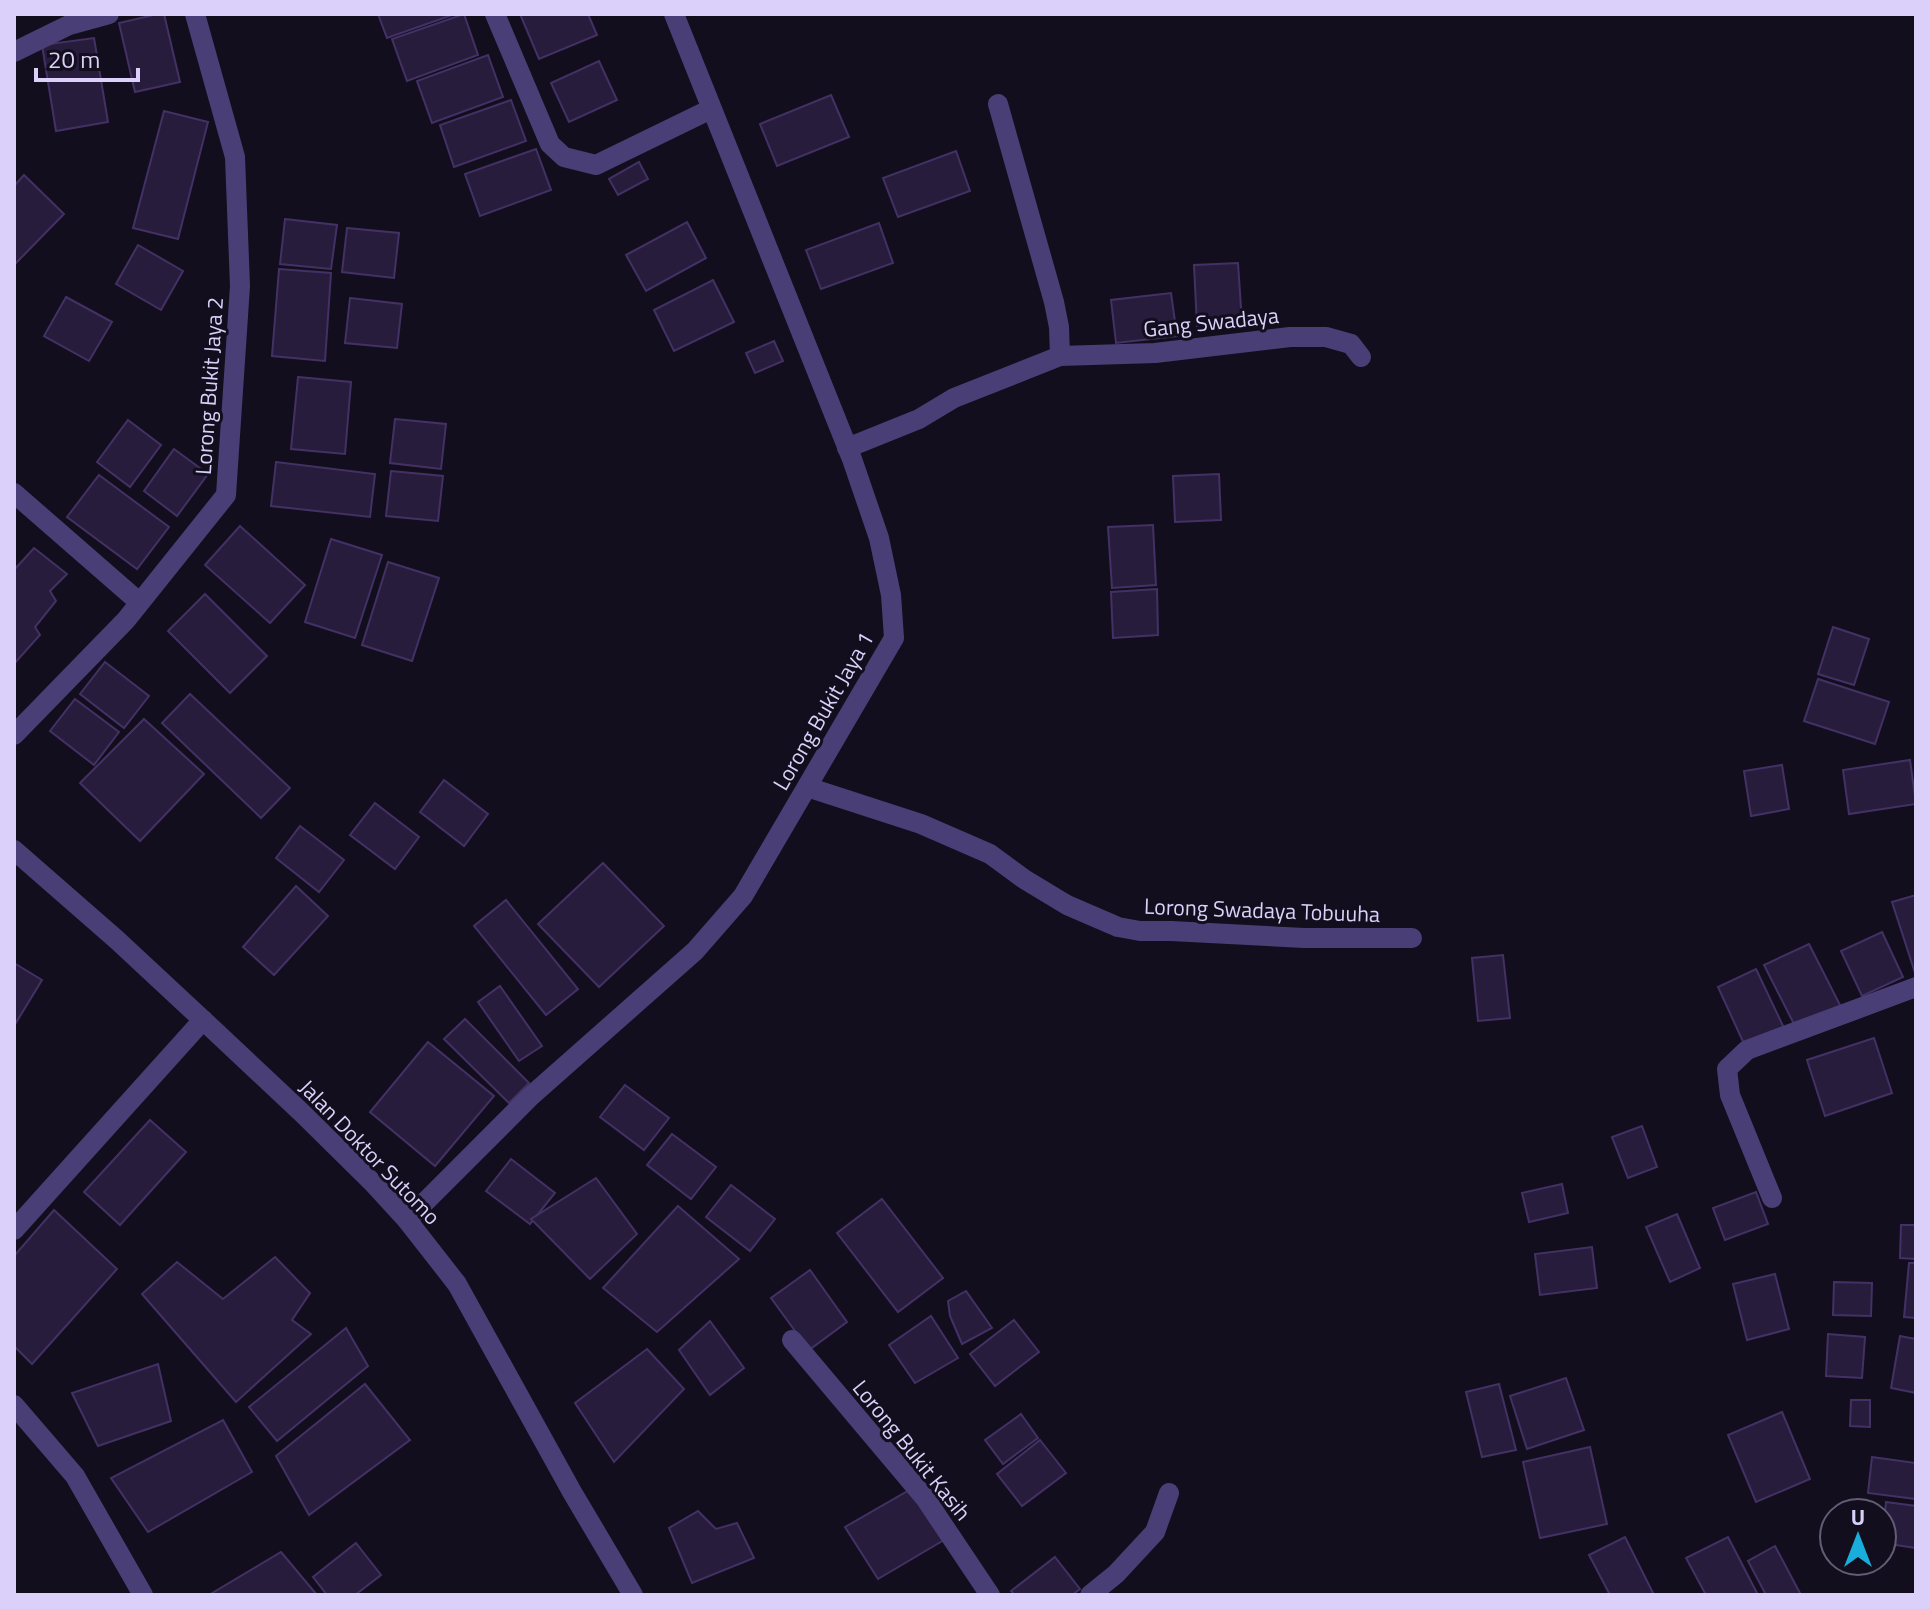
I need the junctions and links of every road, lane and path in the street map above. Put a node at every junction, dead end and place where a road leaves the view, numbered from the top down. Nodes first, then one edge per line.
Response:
1 (109, 14) edge
2 (195, 14) edge
3 (495, 14) edge
4 (674, 14) edge
5 (14, 52) edge
6 (998, 104) dead end
7 (711, 109) junction
8 (1060, 356) junction
9 (1361, 357) dead end
10 (847, 448) junction
11 (14, 493) edge
12 (139, 602) junction
13 (14, 735) edge
14 (807, 787) junction
15 (14, 850) edge
16 (1412, 938) dead end
17 (1916, 987) edge
18 (203, 1020) junction
19 (1772, 1198) dead end
20 (407, 1220) junction
21 (14, 1230) edge
22 (792, 1340) dead end
23 (14, 1405) edge
24 (1169, 1493) dead end
25 (143, 1595) edge
26 (633, 1595) edge
27 (990, 1595) edge
28 (1090, 1595) edge

1 - 5 street
2 - 12 street, Lorong Bukit Jaya 2
3 - 7 street
4 - 7 street, Lorong Bukit Jaya 1
6 - 8 street
7 - 10 street, Lorong Bukit Jaya 1
8 - 9 street, Gang Swadaya
8 - 10 street, Gang Swadaya
10 - 14 street, Lorong Bukit Jaya 1
11 - 12 street
12 - 13 street, Lorong Bukit Jaya 2
14 - 16 street, Lorong Swadaya Tobuuha
14 - 20 street, Lorong Bukit Jaya 1
15 - 18 street, Jalan Doktor Sutomo
17 - 19 street
18 - 20 street, Jalan Doktor Sutomo
18 - 21 street
20 - 26 street, Jalan Doktor Sutomo
22 - 27 street, Lorong Bukit Kasih
23 - 25 street
24 - 28 street

